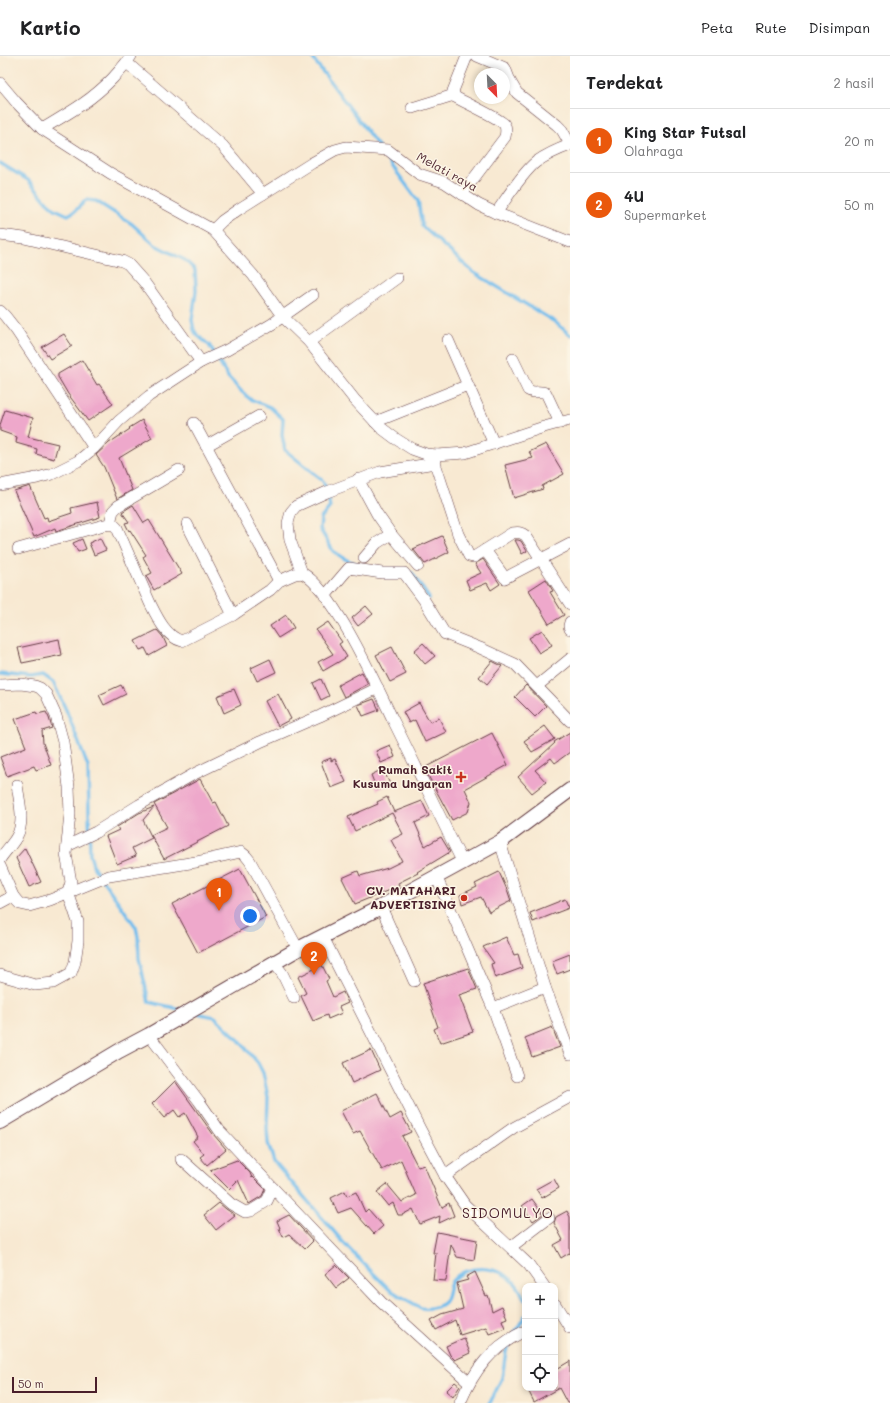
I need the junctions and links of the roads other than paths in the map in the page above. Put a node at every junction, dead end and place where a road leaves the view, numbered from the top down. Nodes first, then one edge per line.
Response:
1 (467, 56) edge
2 (477, 56) edge
3 (129, 60) edge
4 (0, 83) edge
5 (454, 96) junction
6 (412, 108) dead end
7 (42, 129) junction
8 (568, 146) edge
9 (263, 194) junction
10 (462, 194) junction
11 (496, 214) junction
12 (213, 230) junction
13 (0, 235) edge
14 (570, 242) edge
15 (397, 278) dead end
16 (313, 294) dead end
17 (0, 311) edge
18 (283, 317) junction
19 (448, 340) dead end
20 (309, 342) junction
21 (513, 359) dead end
22 (201, 362) junction
23 (468, 385) junction
24 (259, 416) dead end
25 (565, 421) edge
26 (376, 422) junction
27 (194, 423) dead end
28 (494, 444) junction
29 (206, 446) junction
30 (94, 448) junction
31 (436, 459) junction
32 (179, 470) dead end
33 (358, 480) junction
34 (0, 484) edge
35 (110, 523) junction
36 (187, 524) dead end
37 (392, 534) junction
38 (570, 544) edge
39 (18, 549) dead end
40 (485, 550) junction
41 (364, 558) dead end
42 (541, 560) junction
43 (418, 566) dead end
44 (302, 573) junction
45 (280, 581) junction
46 (325, 596) junction
47 (570, 604) edge
48 (233, 615) junction
49 (570, 622) edge
50 (570, 629) edge
51 (570, 659) edge
52 (539, 683) junction
53 (0, 685) edge
54 (378, 688) junction
55 (570, 721) edge
56 (17, 785) dead end
57 (570, 790) edge
58 (500, 842) junction
59 (67, 846) junction
60 (0, 859) edge
61 (462, 861) junction
62 (0, 867) edge
63 (436, 876) junction
64 (68, 892) junction
65 (13, 896) junction
66 (0, 903) edge
67 (381, 907) junction
68 (323, 937) junction
69 (298, 950) junction
70 (274, 963) junction
71 (0, 975) edge
72 (414, 982) dead end
73 (546, 987) junction
74 (294, 998) dead end
75 (493, 1008) junction
76 (149, 1035) junction
77 (570, 1054) edge
78 (517, 1076) dead end
79 (570, 1097) edge
80 (0, 1122) edge
81 (182, 1159) dead end
82 (445, 1176) junction
83 (273, 1188) junction
84 (549, 1218) dead end
85 (511, 1248) junction
86 (542, 1283) edge
87 (562, 1315) edge
88 (570, 1328) edge
89 (522, 1332) edge
90 (469, 1382) junction
91 (460, 1403) edge

1 - 5 street
2 - 8 street
3 - 7 street
3 - 9 street
4 - 7 street
5 - 6 street
5 - 10 street
7 - 12 street
8 - 11 street
9 - 10 street, Melati raya
9 - 12 street, Melati raya
10 - 11 street, Melati raya
11 - 14 street, Melati raya
12 - 18 street
13 - 22 street
15 - 20 street
16 - 18 street
17 - 30 street
18 - 20 street
18 - 22 street
19 - 23 street
20 - 26 street
21 - 25 street
22 - 30 street
23 - 26 street
23 - 28 street
24 - 29 street
25 - 28 street
26 - 31 street
27 - 29 street
28 - 31 street
29 - 45 street
30 - 34 street
31 - 33 street
31 - 40 street
32 - 35 street
33 - 37 street
33 - 44 street
35 - 39 street
35 - 48 street
36 - 48 street
37 - 41 street
37 - 43 street
38 - 42 street
40 - 42 street
40 - 42 street
42 - 47 street
44 - 45 street
44 - 46 street
45 - 48 street
46 - 52 street
46 - 54 street
49 - 50 street
51 - 52 street
52 - 55 street
53 - 59 street
54 - 59 street
54 - 61 street
56 - 60 street
57 - 58 main road
58 - 61 main road
58 - 73 street
59 - 64 street
61 - 63 main road
62 - 65 street
63 - 67 main road
63 - 75 street
64 - 65 street
64 - 69 street
64 - 71 street
65 - 66 street
67 - 68 main road
67 - 72 street
68 - 69 main road
68 - 82 street
69 - 70 main road
70 - 74 street
70 - 76 main road
73 - 75 street
73 - 77 street
75 - 78 street
76 - 80 main road
76 - 83 street
79 - 82 street
81 - 83 street
82 - 85 street
83 - 90 street
84 - 85 street
85 - 86 street
87 - 88 street
89 - 90 street
90 - 91 street

